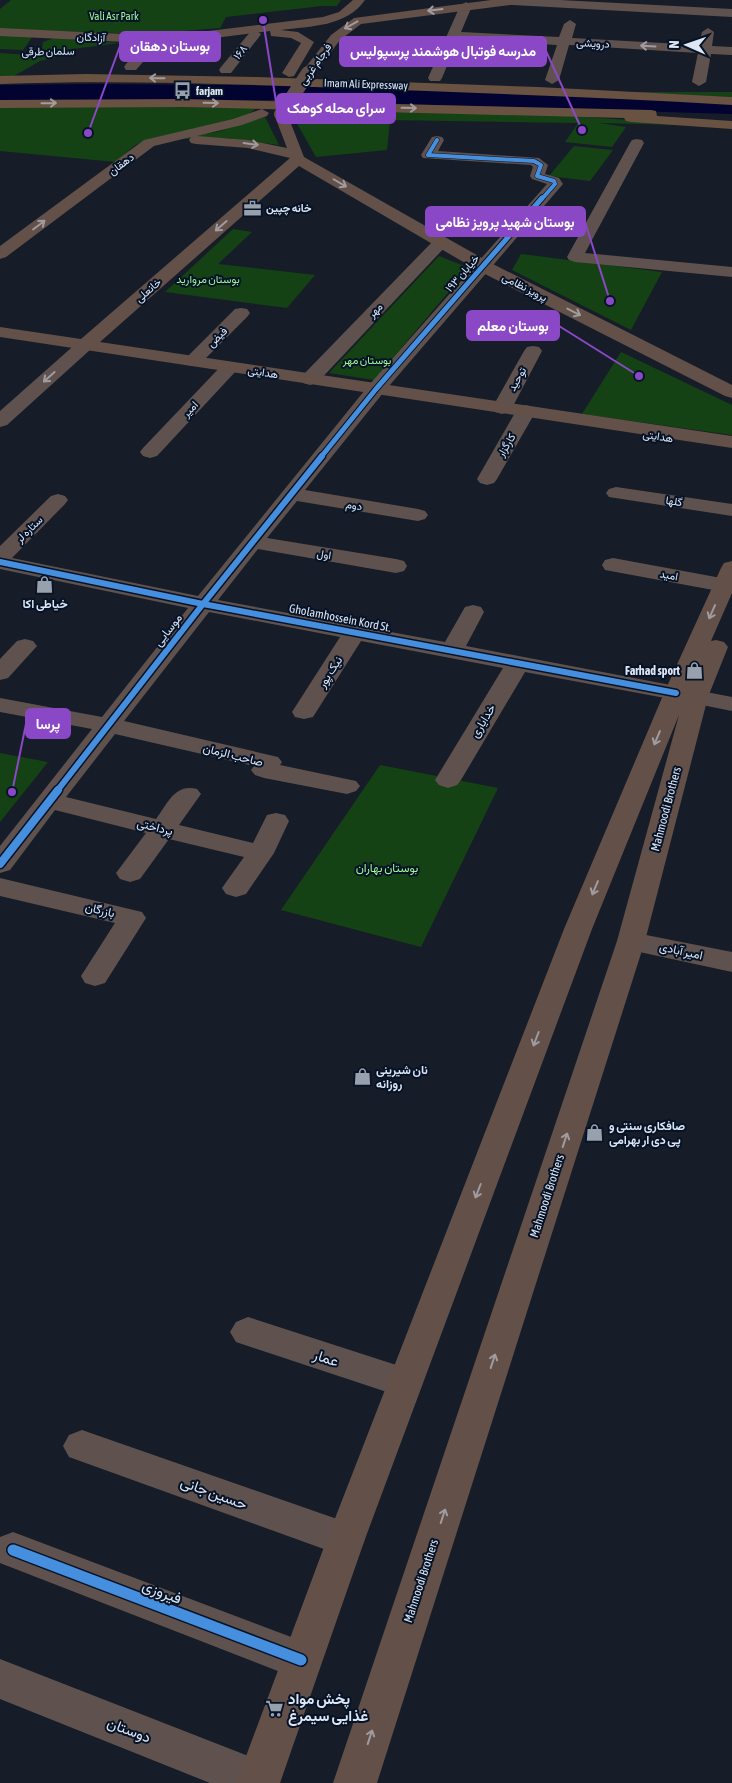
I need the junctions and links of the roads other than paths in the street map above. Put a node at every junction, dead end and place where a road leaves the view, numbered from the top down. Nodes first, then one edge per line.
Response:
1 (513, 0) edge
2 (358, 2) edge
3 (577, 4) junction
4 (466, 6) junction
5 (713, 6) edge
6 (416, 12) junction
7 (732, 13) edge
8 (293, 26) junction
9 (0, 32) edge
10 (255, 34) junction
11 (659, 34) dead end
12 (52, 35) junction
13 (454, 35) junction
14 (705, 35) junction
15 (304, 39) joint
16 (564, 41) junction
17 (328, 43) junction
18 (151, 45) junction
19 (32, 48) dead end
20 (88, 50) dead end
21 (732, 51) edge
22 (131, 67) dead end
23 (226, 70) dead end
24 (435, 78) dead end
25 (0, 80) edge
26 (552, 80) dead end
27 (699, 82) dead end
28 (470, 88) junction
29 (732, 90) edge
30 (732, 101) edge
31 (0, 104) edge
32 (527, 110) junction
33 (262, 113) joint
34 (732, 117) edge
35 (732, 125) edge
36 (437, 140) dead end
37 (637, 143) dead end
38 (134, 154) junction
39 (297, 156) junction
40 (441, 242) junction
41 (0, 254) edge
42 (483, 266) junction
43 (732, 272) edge
44 (241, 313) dead end
45 (2, 334) edge
46 (85, 345) junction
47 (533, 351) dead end
48 (193, 361) junction
49 (230, 367) junction
50 (310, 379) junction
51 (376, 389) junction
52 (732, 392) edge
53 (502, 408) junction
54 (526, 412) junction
55 (0, 421) edge
56 (732, 442) edge
57 (732, 448) edge
58 (150, 452) dead end
59 (487, 479) dead end
60 (616, 493) dead end
61 (291, 494) junction
62 (58, 500) dead end
63 (732, 510) edge
64 (418, 515) dead end
65 (252, 542) junction
66 (0, 560) edge
67 (614, 565) dead end
68 (396, 566) dead end
69 (728, 576) edge
70 (203, 604) junction
71 (732, 606) edge
72 (473, 612) dead end
73 (355, 632) junction
74 (25, 646) dead end
75 (452, 650) junction
76 (518, 663) junction
77 (0, 673) edge
78 (686, 695) junction
79 (732, 704) edge
80 (0, 705) edge
81 (304, 712) dead end
82 (108, 725) junction
83 (448, 780) dead end
84 (348, 786) dead end
85 (188, 794) dead end
86 (49, 801) junction
87 (276, 821) dead end
88 (161, 828) junction
89 (261, 853) junction
90 (0, 864) edge
91 (130, 873) dead end
92 (0, 887) edge
93 (236, 888) dead end
94 (631, 941) junction
95 (732, 962) edge
96 (95, 976) dead end
97 (248, 1332) dead end
98 (405, 1383) junction
99 (82, 1446) dead end
100 (346, 1539) junction
101 (13, 1550) dead end
102 (301, 1660) junction
103 (0, 1679) edge
104 (260, 1782) edge
105 (355, 1783) edge

1 - 3 street
1 - 4 main road
2 - 6 main road
2 - 8 main road, آزادگان
3 - 5 street
3 - 16 street
4 -> 6 main road
4 - 13 street
5 - 7 street
5 - 14 street
6 -> 17 main road, فرجام غربی
8 - 12 main road, آزادگان
8 - 17 main road
9 - 12 main road, آزادگان
10 - 15 main road, سلمان طرقی
10 - 18 main road, سلمان طرقی
10 - 23 street, ۱۶۸
11 - 14 street
12 - 19 main road
13 - 16 street, درویشی
13 - 24 street
14 -> 16 street, درویشی
14 - 21 street, درویشی
14 - 27 street
15 - 33 main road, فرجام غربی
16 - 26 street
17 - 39 main road, فرجام غربی, bridge
18 - 20 main road, سلمان طرقی
18 - 22 street
28 -> 25 highway, Imam Ali Expressway
28 - 29 highway
28 - 30 highway, Imam Ali Expressway
31 -> 32 highway, Imam Ali Expressway
32 - 34 highway, Imam Ali Expressway
32 - 35 highway
33 - 38 main road, دهقان
36 - 42 street, خیابان ۱۹۳
37 - 43 street
38 -> 39 main road, پرویز نظامی
41 -> 38 main road, دهقان
39 -> 40 main road, پرویز نظامی
39 -> 46 main road, خانعلی
40 - 42 main road, پرویز نظامی
40 - 50 street, مهر
42 - 51 street, خیابان ۱۹۳
42 -> 52 main road, پرویز نظامی
44 - 48 street, فیض
45 - 46 main road, هدایتی
46 - 48 main road, هدایتی
46 -> 55 street, خانعلی
47 - 53 street, توحید
48 - 49 main road, هدایتی
49 - 50 main road, هدایتی
49 - 58 street, امیر
50 - 51 main road, هدایتی
51 - 53 main road, هدایتی
51 - 61 street, موسایی
53 - 54 main road, هدایتی
54 - 56 main road, هدایتی
54 - 57 main road, هدایتی
54 - 59 street, کارگزار
60 - 63 street, گلها
61 - 64 street, دوم
61 - 65 street, موسایی
62 - 66 street, ستاره لر
65 - 68 street, اول
65 - 70 street, موسایی
66 - 70 street, Gholamhossein Kord St.
67 - 69 street, امید
69 -> 78 main road
70 - 73 street, Gholamhossein Kord St.
70 - 82 street, موسایی
71 - 78 main road, Mahmoodi Brothers
72 - 75 street
73 - 75 street, Gholamhossein Kord St.
73 - 81 street, نیک پور
74 - 77 street
75 - 76 street, Gholamhossein Kord St.
76 - 78 street, Gholamhossein Kord St.
76 - 83 street, خدایاری
78 - 79 street, Gholamhossein Kord St.
78 - 94 main road, Mahmoodi Brothers
78 -> 98 main road, Mahmoodi Brothers
80 - 82 street
82 - 84 street, صاحب الزمان
82 - 86 street, موسایی
85 - 88 street
86 - 88 street, پرداختی
86 - 90 street, موسایی
87 - 89 street
88 - 89 street, پرداختی
88 - 91 street
89 - 93 street
92 - 96 street, بازرگان
94 - 95 street, امیر آبادی
105 -> 94 main road, Mahmoodi Brothers
97 - 98 street, عمار
98 - 100 main road, Mahmoodi Brothers
99 - 100 street, حسین جانی
100 - 102 main road, Mahmoodi Brothers
101 - 102 street, فیروزی
102 - 104 main road, Mahmoodi Brothers
103 - 104 street, دوستان

